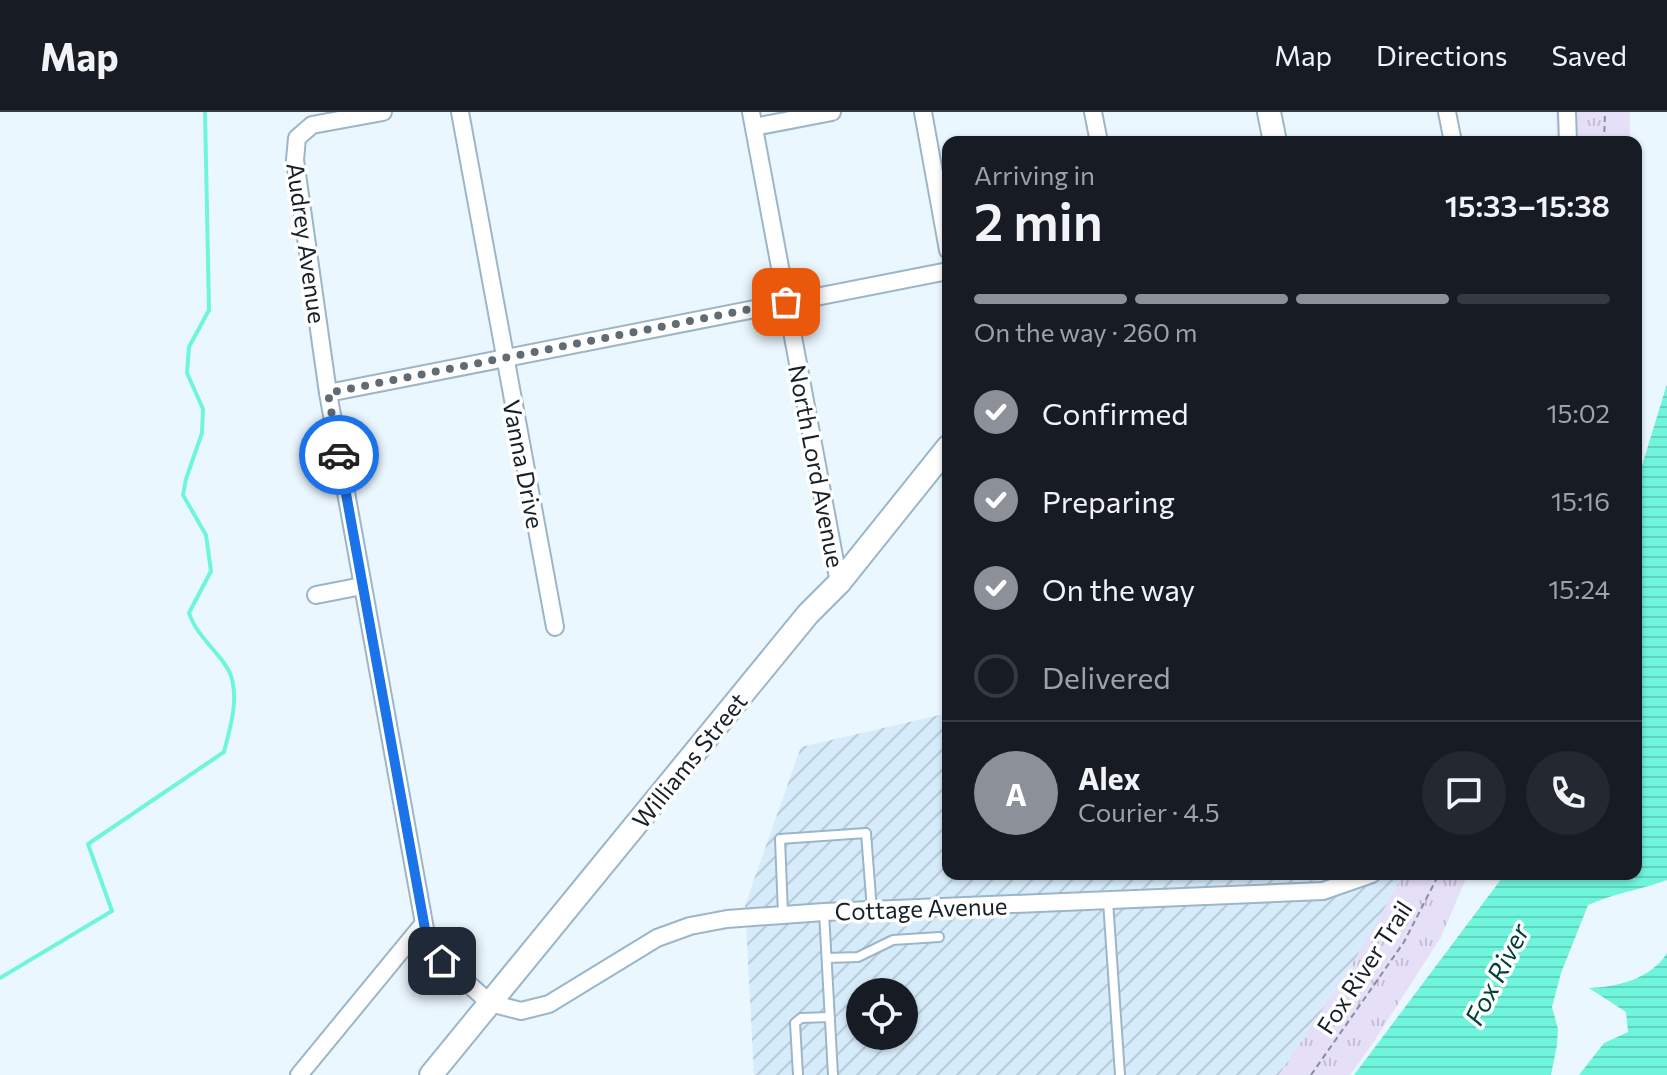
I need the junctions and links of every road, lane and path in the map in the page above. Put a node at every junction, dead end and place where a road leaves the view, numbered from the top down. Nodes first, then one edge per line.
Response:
1 (383, 112) edge
2 (460, 112) edge
3 (832, 112) edge
4 (923, 112) edge
5 (1093, 112) edge
6 (1269, 112) edge
7 (1447, 112) edge
8 (1567, 112) edge
9 (1605, 112) edge
10 (752, 120) edge
11 (1098, 136) edge
12 (1274, 136) edge
13 (1452, 136) edge
14 (1568, 136) edge
15 (1604, 136) edge
16 (942, 217) edge
17 (942, 272) edge
18 (786, 302) junction
19 (504, 357) junction
20 (328, 393) junction
21 (942, 454) edge
22 (839, 583) junction
23 (362, 586) junction
24 (316, 595) dead end
25 (555, 627) dead end
26 (1355, 880) edge
27 (1436, 880) edge
28 (1108, 900) junction
29 (872, 910) junction
30 (824, 912) junction
31 (783, 914) junction
32 (424, 923) junction
33 (939, 937) dead end
34 (827, 958) junction
35 (490, 1003) junction
36 (830, 1017) junction
37 (299, 1075) edge
38 (431, 1075) edge
39 (798, 1075) edge
40 (833, 1075) edge
41 (1120, 1075) edge
42 (1311, 1075) edge

1 - 20 street, Audrey Avenue
2 - 19 street, Vanna Drive
3 - 10 street
4 - 16 street
5 - 11 street
6 - 12 street
7 - 13 street
8 - 14 street
9 - 15 path
10 - 18 street, North Lord Avenue
17 - 18 street
18 - 19 street
18 - 22 street, North Lord Avenue
19 - 20 street
19 - 25 street, Vanna Drive
20 - 23 street
21 - 22 street, Williams Street
22 - 35 street, Williams Street
23 - 24 street
23 - 32 street
26 - 28 street, Cottage Avenue
27 - 42 path, Fox River Trail
28 - 29 street, Cottage Avenue
28 - 41 lane
29 - 30 street, Cottage Avenue
29 - 31 lane
30 - 31 street, Cottage Avenue
30 - 34 lane
31 - 35 street, Cottage Avenue
32 - 35 street
32 - 37 street
33 - 34 lane
34 - 36 lane
35 - 38 street, Williams Street
36 - 39 lane
36 - 40 lane

